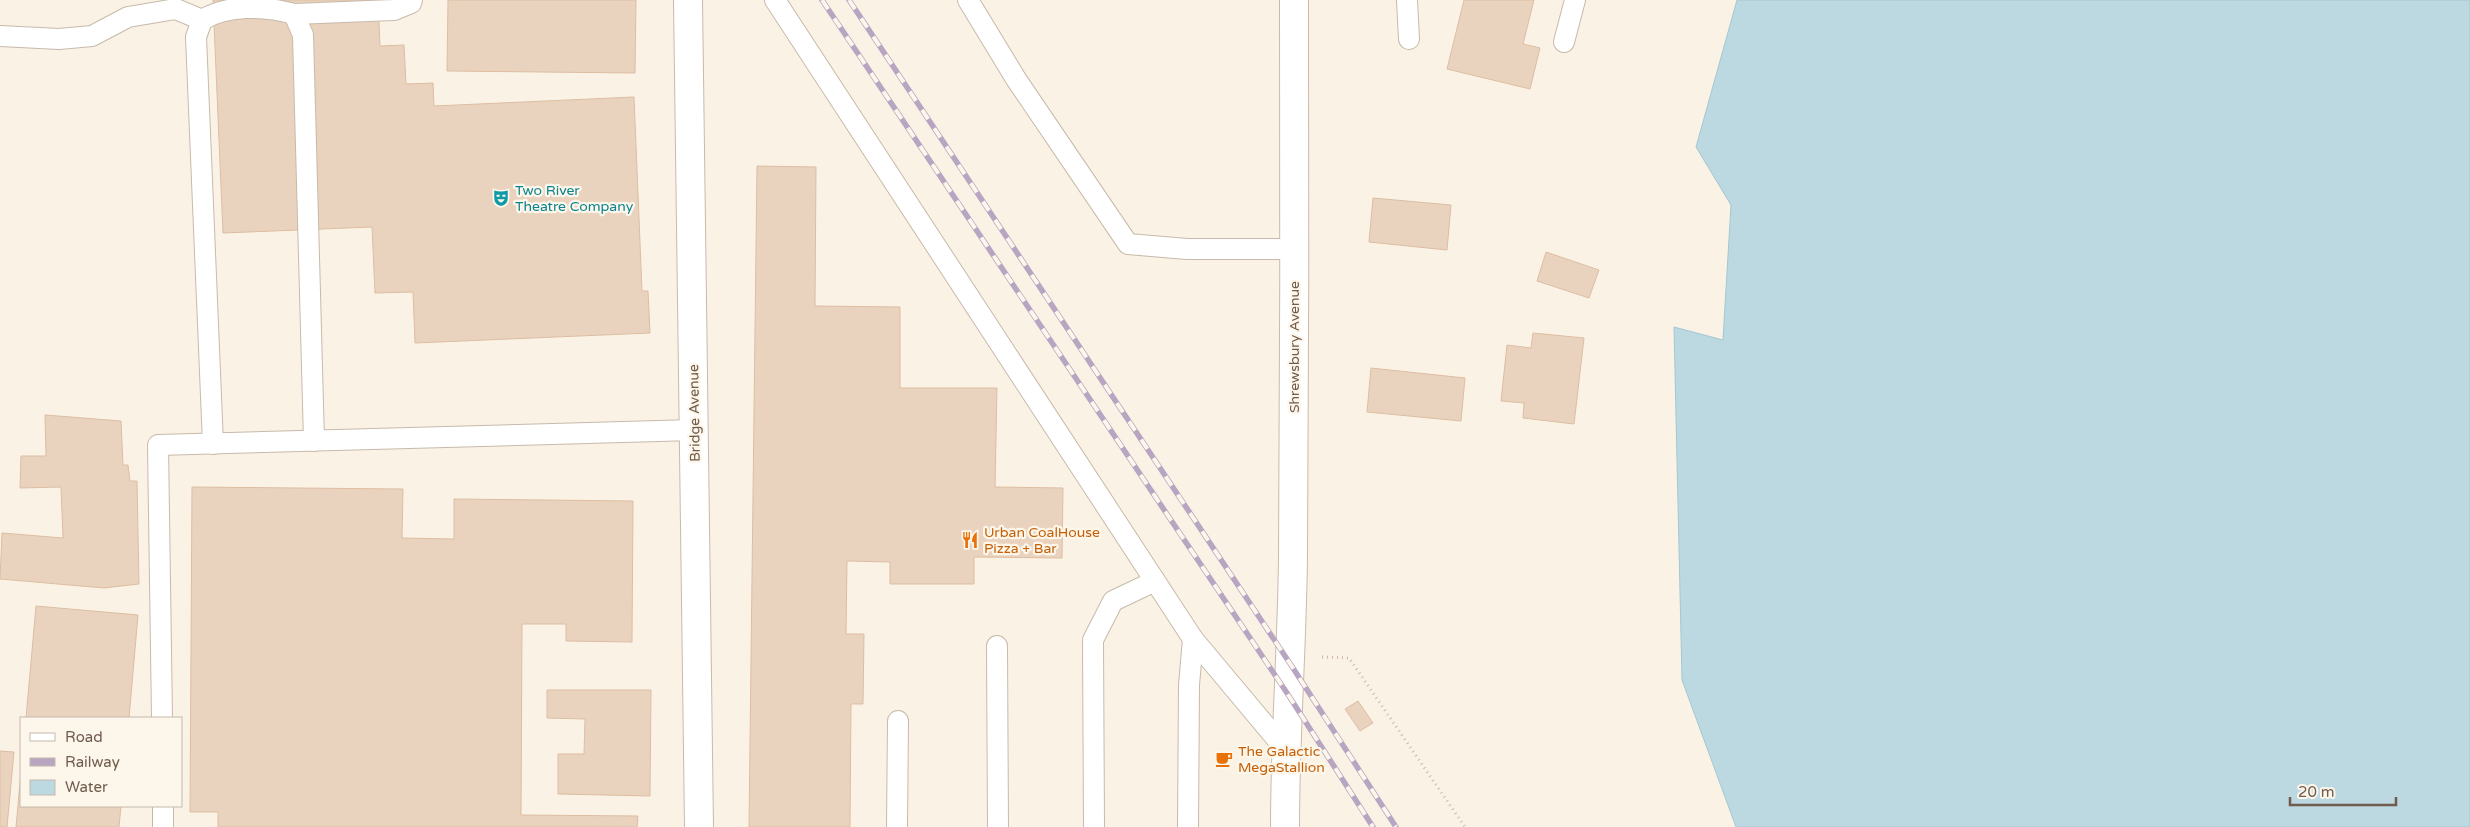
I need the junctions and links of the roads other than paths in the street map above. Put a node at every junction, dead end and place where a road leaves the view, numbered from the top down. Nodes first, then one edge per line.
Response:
1 (412, 0) edge
2 (688, 0) edge
3 (775, 0) edge
4 (968, 0) edge
5 (1294, 0) edge
6 (1407, 0) edge
7 (1575, 0) edge
8 (294, 14) junction
9 (202, 20) junction
10 (0, 36) edge
11 (1409, 39) dead end
12 (1564, 42) dead end
13 (1294, 249) junction
14 (694, 430) junction
15 (314, 441) junction
16 (213, 444) junction
17 (1155, 580) junction
18 (1193, 639) junction
19 (997, 646) dead end
20 (162, 717) edge
21 (898, 721) dead end
22 (1285, 749) junction
23 (163, 807) edge
24 (163, 827) edge
25 (699, 827) edge
26 (897, 827) edge
27 (998, 827) edge
28 (1094, 827) edge
29 (1188, 827) edge
30 (1285, 827) edge

1 - 8 lane
2 - 14 main road, Bridge Avenue
3 - 17 lane
4 - 13 lane
5 - 13 main road, Shrewsbury Avenue
6 - 11 lane
7 - 12 lane
8 - 9 lane
8 - 15 lane
9 - 10 lane
9 - 16 lane
13 - 22 main road, Shrewsbury Avenue
14 - 15 lane
14 - 25 main road, Bridge Avenue
15 - 16 lane
16 - 20 lane
17 - 18 lane
17 - 28 lane
18 - 22 lane
18 - 29 lane
19 - 27 lane
21 - 26 lane
22 - 30 main road, Shrewsbury Avenue
23 - 24 lane

